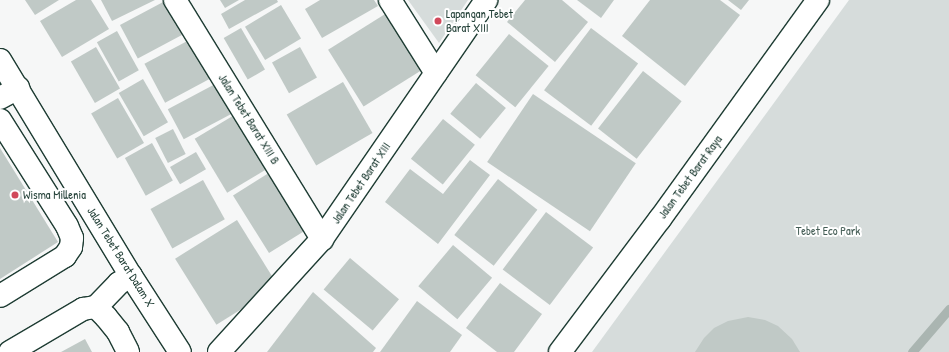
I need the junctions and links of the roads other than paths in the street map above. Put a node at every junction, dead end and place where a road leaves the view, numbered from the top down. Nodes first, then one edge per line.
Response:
1 (175, 0) edge
2 (390, 0) edge
3 (486, 0) edge
4 (818, 0) edge
5 (0, 60) edge
6 (436, 73) junction
7 (9, 93) edge
8 (0, 120) edge
9 (322, 239) junction
10 (131, 276) junction
11 (0, 296) edge
12 (96, 307) junction
13 (10, 352) edge
14 (128, 352) edge
15 (180, 352) edge
16 (218, 352) edge
17 (560, 352) edge

1 - 9 street, Jalan Tebet Barat XIII B
2 - 6 street
3 - 6 street, Jalan Tebet Barat XIII
4 - 17 street, Jalan Tebet Barat Raya
5 - 7 street, Jalan Tebet Barat Dalam X
6 - 9 street, Jalan Tebet Barat XIII
7 - 10 street, Jalan Tebet Barat Dalam X
8 - 11 street
9 - 16 street, Jalan Tebet Barat XIII
10 - 12 street
10 - 15 street, Jalan Tebet Barat Dalam X
12 - 13 street
12 - 14 street

